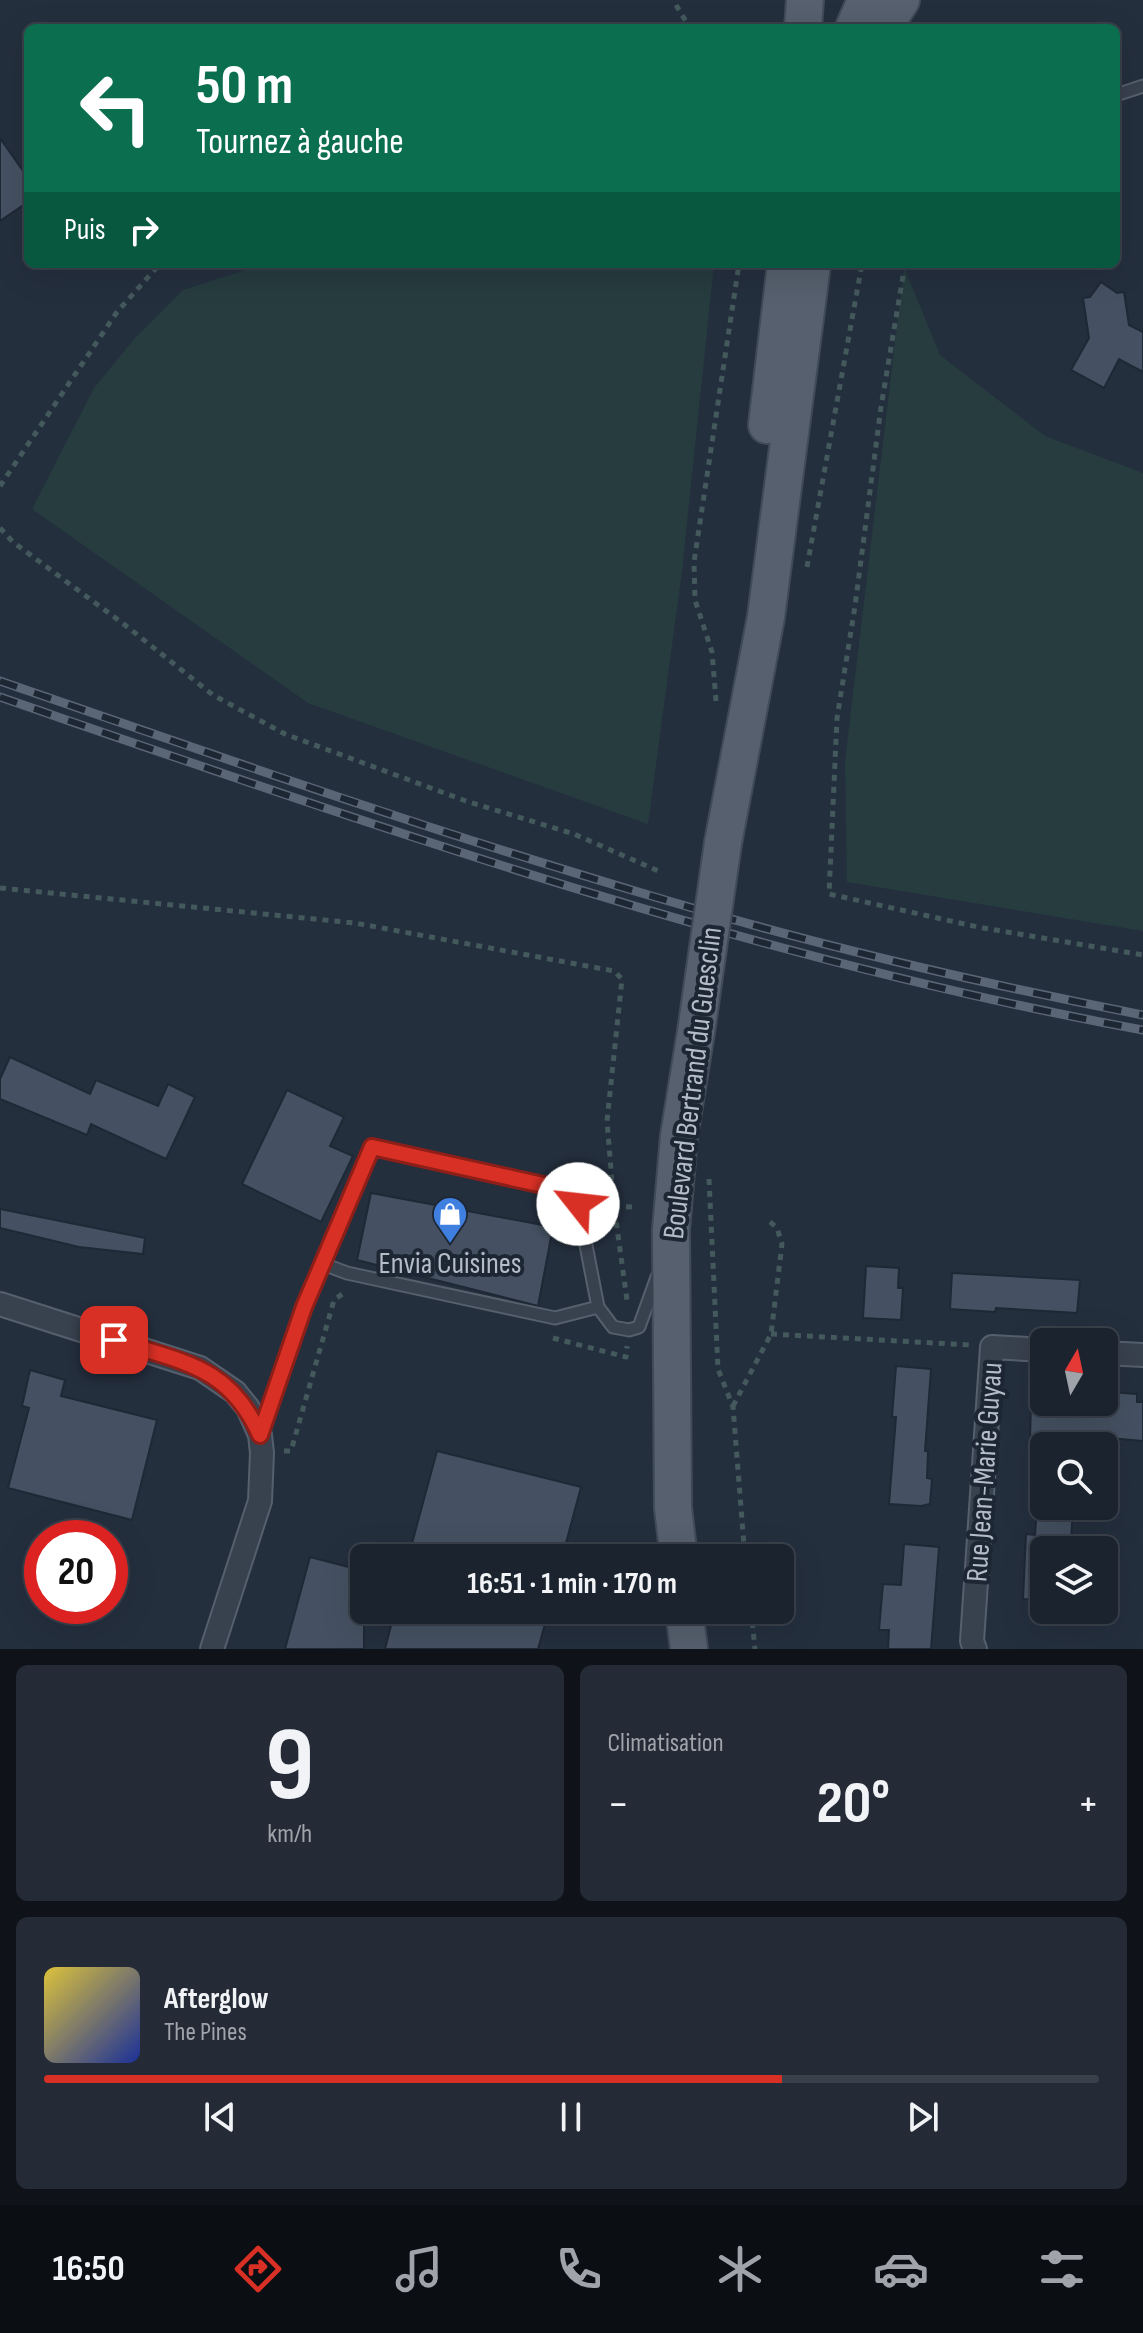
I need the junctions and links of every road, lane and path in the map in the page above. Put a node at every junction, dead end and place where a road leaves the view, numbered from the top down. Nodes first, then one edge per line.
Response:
1 (805, 0) edge
2 (866, 0) edge
3 (901, 0) edge
4 (676, 5) dead end
5 (688, 24) edge
6 (803, 24) edge
7 (856, 24) edge
8 (886, 24) edge
9 (1143, 86) edge
10 (1120, 94) edge
11 (156, 268) edge
12 (738, 268) edge
13 (786, 268) edge
14 (811, 268) edge
15 (904, 268) edge
16 (0, 486) edge
17 (0, 528) edge
18 (715, 710) dead end
19 (729, 801) junction
20 (663, 873) dead end
21 (0, 888) edge
22 (1143, 955) edge
23 (708, 1166) dead end
24 (614, 1206) junction
25 (633, 1207) dead end
26 (769, 1221) dead end
27 (671, 1230) junction
28 (323, 1264) junction
29 (359, 1295) dead end
30 (0, 1304) edge
31 (598, 1307) junction
32 (629, 1330) junction
33 (771, 1334) junction
34 (552, 1338) dead end
35 (992, 1347) junction
36 (1030, 1349) edge
37 (1118, 1354) edge
38 (1143, 1355) edge
39 (733, 1407) junction
40 (261, 1444) junction
41 (678, 1544) edge
42 (744, 1544) edge
43 (686, 1624) edge
44 (752, 1624) edge
45 (212, 1649) edge
46 (689, 1649) edge
47 (755, 1649) edge
48 (975, 1649) edge

1 - 6 main road
2 - 7 main road
3 - 8 main road
4 - 5 path
9 - 10 lane
11 - 16 path
12 - 18 path
13 - 19 main road, Boulevard Bertrand du Guesclin
14 - 19 main road, Boulevard Bertrand du Guesclin
15 - 22 path
17 - 20 path
19 - 27 main road, Boulevard Bertrand du Guesclin, bridge
21 - 24 path
23 - 39 path
24 - 25 path
24 - 32 path
26 - 33 path
27 - 32 lane
27 - 41 main road, Boulevard Bertrand du Guesclin
28 - 31 lane
28 - 31 lane
28 - 40 lane
29 - 40 path
30 - 40 street
31 - 32 lane
32 - 34 path
33 - 35 path
33 - 39 path
35 - 36 street, Rue Jean-Marie Guyau
35 - 48 street, Rue Jean-Marie Guyau
37 - 38 street
39 - 42 path
40 - 45 street
43 - 46 main road
44 - 47 path

